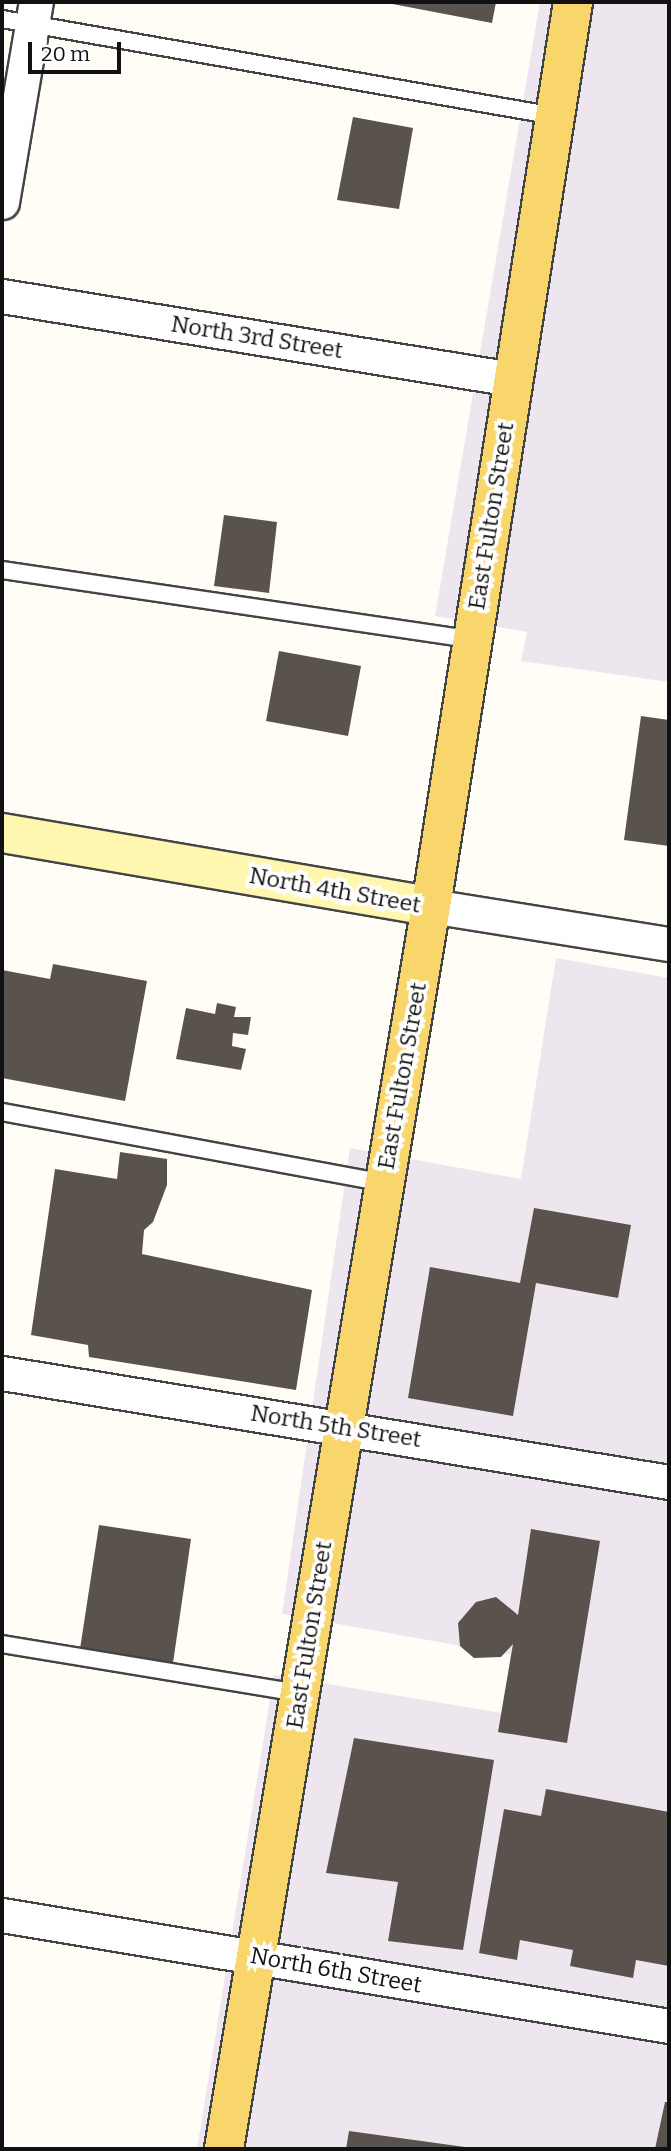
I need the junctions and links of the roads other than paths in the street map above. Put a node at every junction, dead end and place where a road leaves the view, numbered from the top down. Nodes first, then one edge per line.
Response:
1 (573, 2) edge
2 (23, 15) edge
3 (555, 116) junction
4 (2, 202) edge
5 (2, 296) edge
6 (512, 379) junction
7 (2, 570) edge
8 (472, 639) junction
9 (2, 833) edge
10 (431, 906) junction
11 (669, 944) edge
12 (2, 1112) edge
13 (384, 1183) junction
14 (2, 1373) edge
15 (344, 1427) junction
16 (669, 1482) edge
17 (2, 1644) edge
18 (299, 1693) junction
19 (2, 1915) edge
20 (256, 1957) junction
21 (669, 2026) edge
22 (224, 2149) edge

1 - 3 main road, East Fulton Street
2 - 3 lane
2 - 4 street
3 - 6 main road, East Fulton Street
5 - 6 street, North 3rd Street
6 - 8 main road, East Fulton Street
7 - 8 lane
8 - 10 main road, East Fulton Street
9 - 10 main road, North 4th Street
10 - 11 street, North 4th Street
10 - 13 main road, East Fulton Street
12 - 13 lane
13 - 15 main road, East Fulton Street
14 - 15 street, North 5th Street
15 - 16 street, North 5th Street
15 - 18 main road, East Fulton Street
17 - 18 lane
18 - 20 main road, East Fulton Street
19 - 20 street, North 6th Street
20 - 21 street, North 6th Street
20 - 22 main road, East Fulton Street

